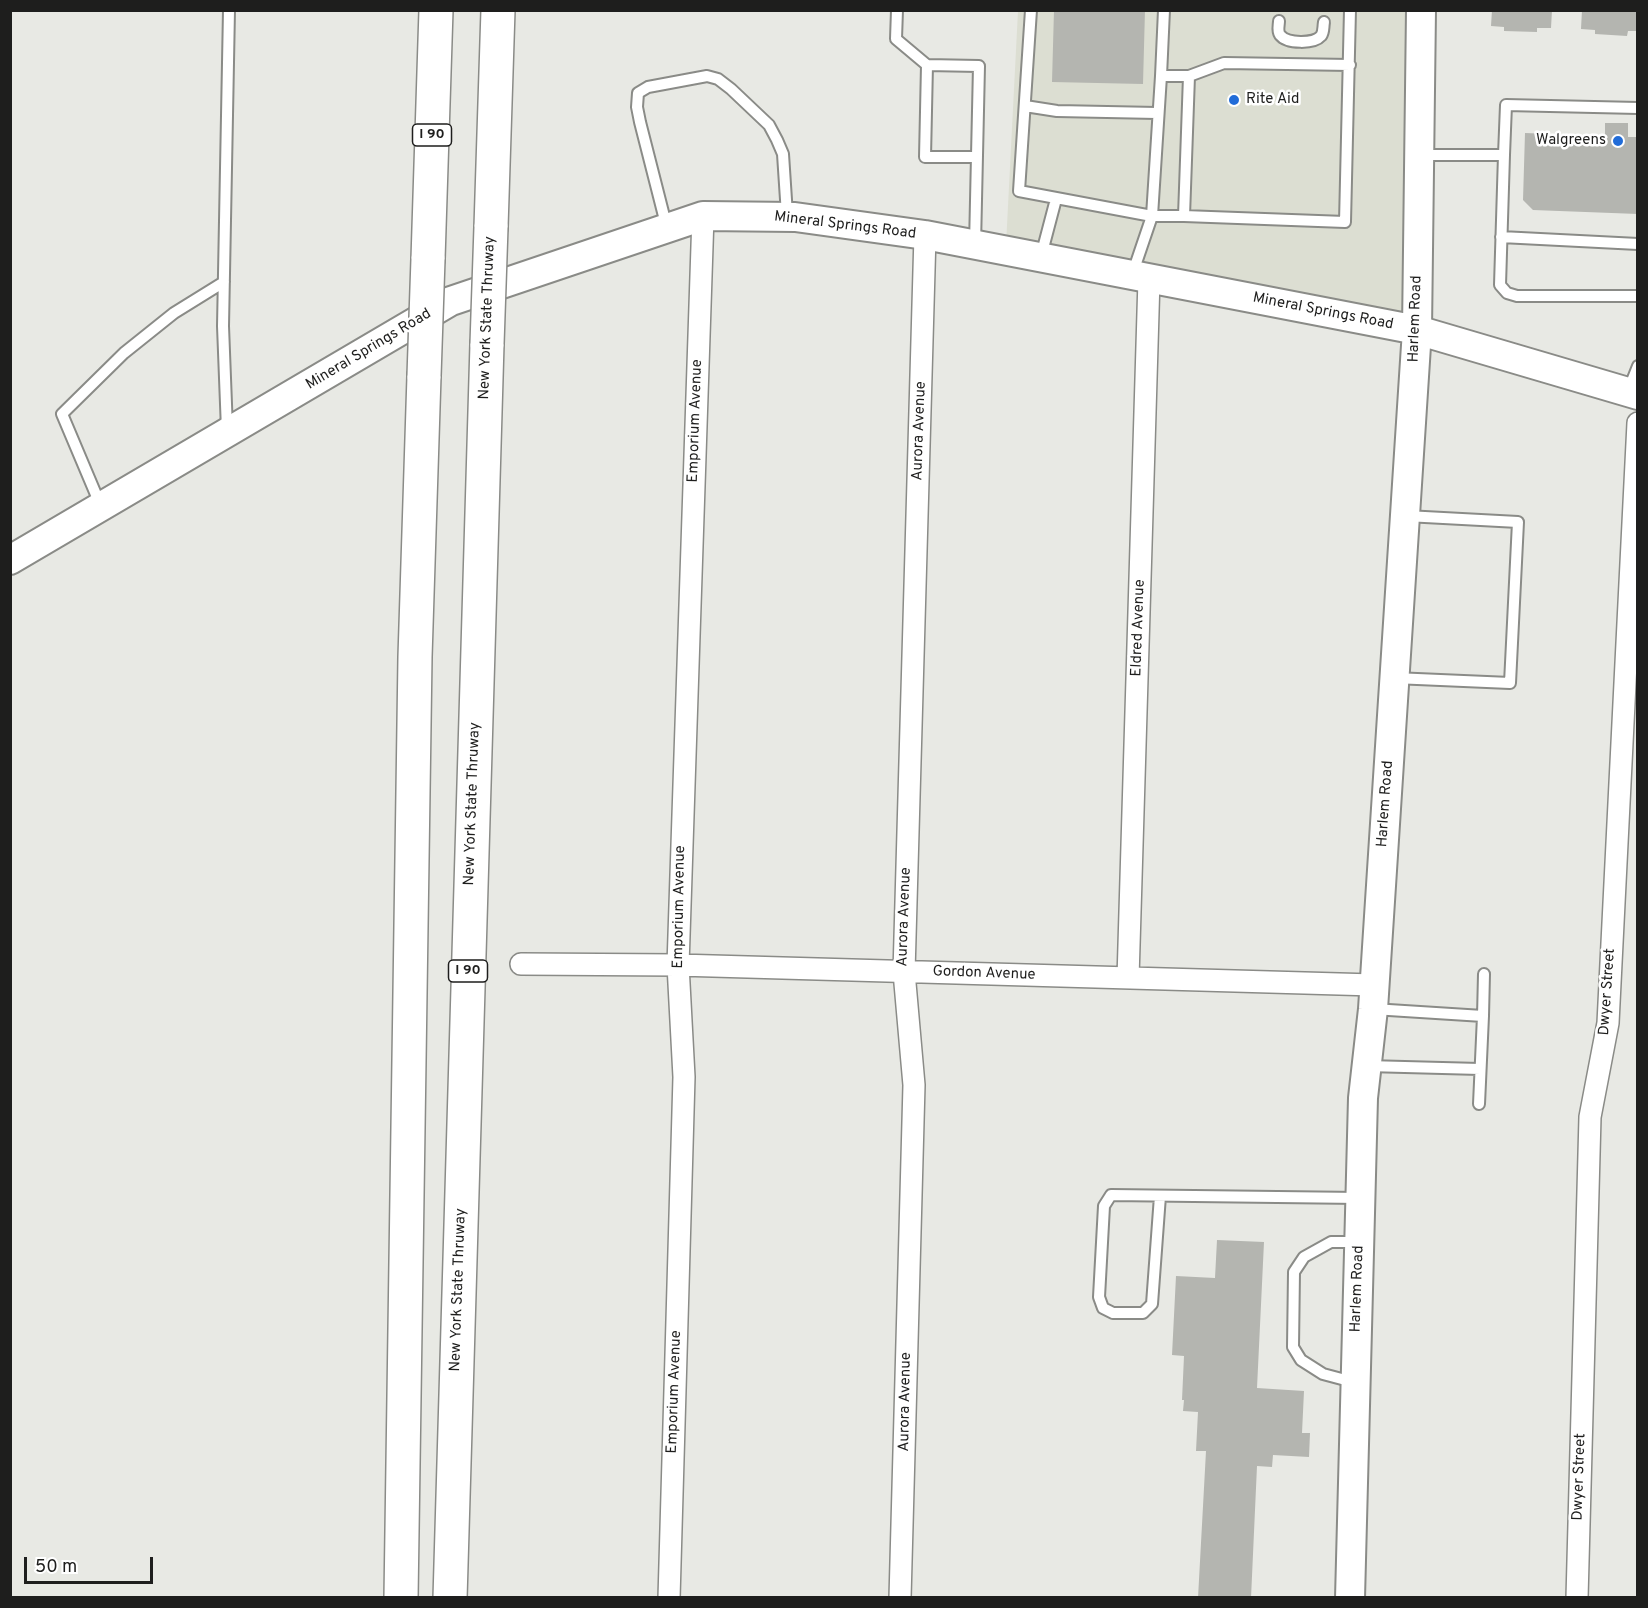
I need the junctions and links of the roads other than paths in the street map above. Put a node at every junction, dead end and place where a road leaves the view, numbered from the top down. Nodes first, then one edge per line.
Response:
1 (229, 10) edge
2 (436, 10) edge
3 (498, 10) edge
4 (897, 10) edge
5 (1031, 10) edge
6 (1164, 10) edge
7 (1350, 10) edge
8 (1421, 10) edge
9 (1279, 21) dead end
10 (1324, 22) dead end
11 (927, 65) junction
12 (1350, 66) junction
13 (1161, 76) junction
14 (1189, 76) junction
15 (1025, 106) junction
16 (1638, 108) edge
17 (1157, 113) junction
18 (1419, 155) junction
19 (1504, 155) junction
20 (977, 157) junction
21 (1056, 199) junction
22 (703, 216) junction
23 (1152, 216) junction
24 (1184, 216) junction
25 (787, 217) junction
26 (667, 228) junction
27 (926, 235) junction
28 (1501, 237) junction
29 (1638, 244) edge
30 (975, 245) junction
31 (1040, 258) junction
32 (1140, 277) junction
33 (224, 282) junction
34 (1638, 296) edge
35 (1417, 330) junction
36 (1634, 384) edge
37 (1638, 423) edge
38 (227, 434) junction
39 (102, 507) junction
40 (1404, 516) junction
41 (10, 560) edge
42 (1394, 678) junction
43 (521, 964) dead end
44 (678, 965) junction
45 (904, 972) junction
46 (1484, 974) dead end
47 (1128, 978) junction
48 (1373, 997) junction
49 (1483, 1016) junction
50 (1367, 1066) junction
51 (1480, 1069) junction
52 (1479, 1104) dead end
53 (1160, 1196) junction
54 (1361, 1198) junction
55 (1360, 1242) junction
56 (1356, 1383) junction
57 (401, 1598) edge
58 (450, 1598) edge
59 (669, 1598) edge
60 (900, 1598) edge
61 (1350, 1598) edge
62 (1577, 1598) edge

1 - 33 lane
2 - 57 highway, I 90, bridge
3 - 58 highway, New York State Thruway / I 90, bridge
4 - 11 lane
5 - 15 lane
6 - 13 lane
7 - 12 lane
8 - 18 street, Harlem Road
9 - 10 lane
11 - 20 lane
11 - 20 lane
12 - 14 lane
12 - 24 lane
13 - 14 lane
13 - 17 lane
14 - 24 lane
15 - 17 lane
15 - 21 lane
16 - 19 lane
17 - 23 lane
18 - 19 lane
18 - 35 street, Harlem Road
19 - 28 lane
20 - 30 lane
21 - 23 lane
21 - 31 lane
22 - 25 street, Mineral Springs Road
22 - 26 street, Mineral Springs Road
22 - 44 street, Emporium Avenue
23 - 24 lane
23 - 32 lane
25 - 26 lane
25 - 27 street, Mineral Springs Road
26 - 38 street, Mineral Springs Road
27 - 30 street, Mineral Springs Road
27 - 45 street, Aurora Avenue
28 - 29 lane
28 - 34 lane
30 - 31 street, Mineral Springs Road
31 - 32 street, Mineral Springs Road
32 - 35 street, Mineral Springs Road
32 - 47 street, Eldred Avenue
33 - 38 lane
33 - 39 lane
35 - 36 street, Mineral Springs Road
35 - 40 street, Harlem Road
37 - 62 street, Dwyer Street
38 - 39 street, Mineral Springs Road
39 - 41 street, Mineral Springs Road
40 - 42 street, Harlem Road
40 - 42 lane
42 - 48 street, Harlem Road
43 - 44 street, Gordon Avenue
44 - 45 street, Gordon Avenue
44 - 59 street, Emporium Avenue
45 - 47 street, Gordon Avenue
45 - 60 street, Aurora Avenue
46 - 49 lane
47 - 48 street, Gordon Avenue
48 - 49 lane
48 - 50 street, Harlem Road
49 - 51 lane
50 - 51 lane
50 - 54 street, Harlem Road
51 - 52 lane
53 - 53 lane
53 - 54 lane
54 - 55 street, Harlem Road
55 - 56 street, Harlem Road
55 - 56 lane
56 - 61 street, Harlem Road

